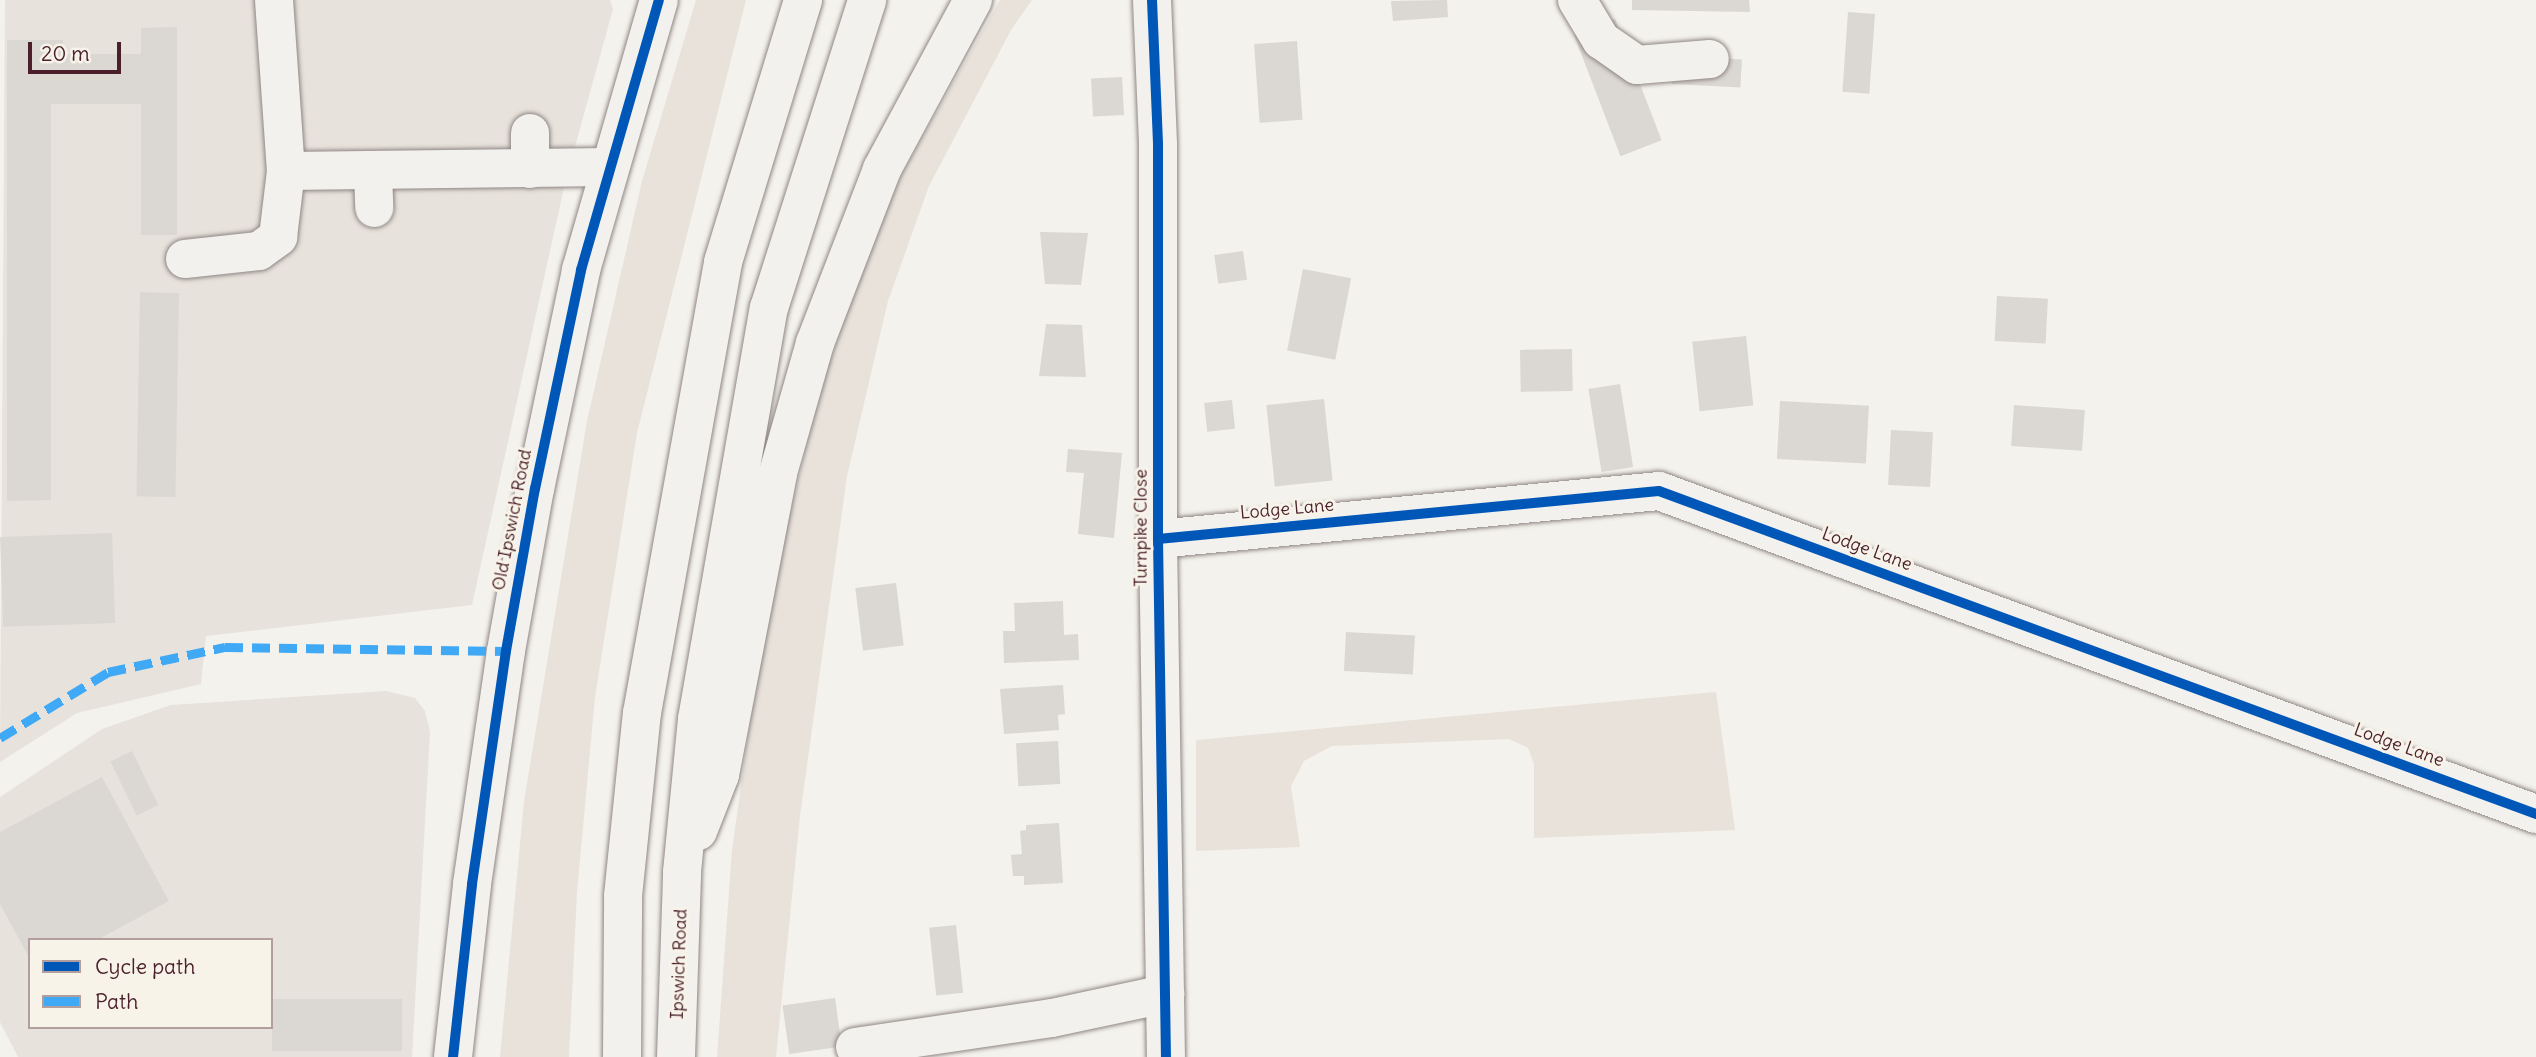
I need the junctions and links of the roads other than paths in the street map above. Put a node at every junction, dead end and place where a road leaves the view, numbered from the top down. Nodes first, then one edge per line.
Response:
1 (274, 0) edge
2 (659, 0) edge
3 (803, 0) edge
4 (867, 0) edge
5 (973, 0) edge
6 (1152, 0) edge
7 (1577, 0) edge
8 (1710, 59) dead end
9 (609, 167) junction
10 (286, 171) junction
11 (185, 259) dead end
12 (1158, 539) junction
13 (2536, 814) edge
14 (682, 872) junction
15 (1165, 994) junction
16 (855, 1047) dead end
17 (453, 1057) edge
18 (622, 1057) edge
19 (676, 1057) edge
20 (1166, 1057) edge

1 - 10 main road
2 - 9 main road, Old Ipswich Road
3 - 18 main road
4 - 14 main road, Ipswich Road
5 - 14 main road
6 - 12 main road, Turnpike Close
7 - 8 main road
9 - 10 main road
9 - 17 main road, Old Ipswich Road
10 - 11 main road
12 - 13 main road, Lodge Lane
12 - 15 main road, Turnpike Close
14 - 19 main road, Ipswich Road
15 - 16 main road
15 - 20 main road, Turnpike Close

